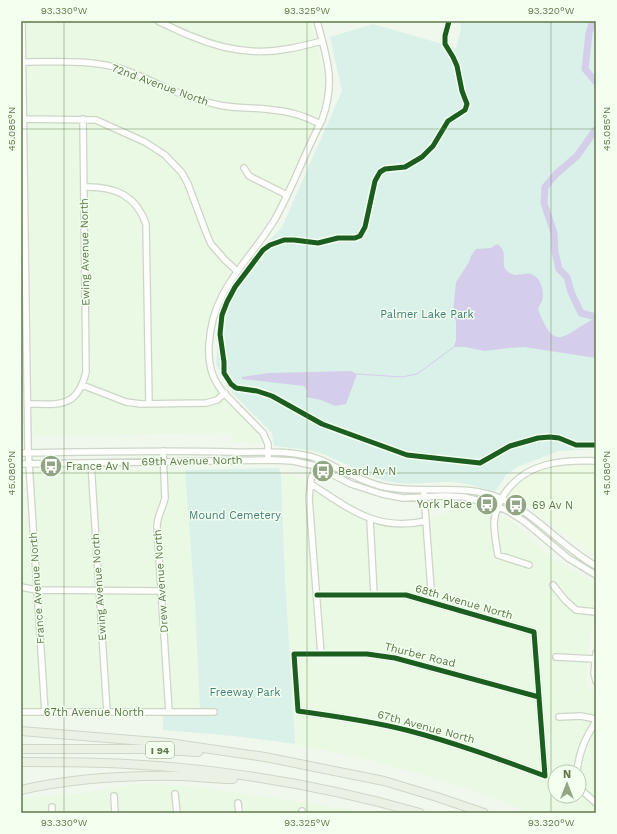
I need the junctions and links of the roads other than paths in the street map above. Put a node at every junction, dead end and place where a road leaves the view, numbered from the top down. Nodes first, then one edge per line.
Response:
1 (22, 21) edge
2 (158, 21) edge
3 (317, 21) edge
4 (322, 41) junction
5 (22, 62) junction
6 (22, 94) edge
7 (24, 119) junction
8 (83, 119) junction
9 (320, 124) junction
10 (244, 168) dead end
11 (84, 187) junction
12 (287, 195) junction
13 (23, 218) edge
14 (237, 271) junction
15 (82, 385) junction
16 (225, 393) junction
17 (28, 404) junction
18 (149, 404) junction
19 (163, 451) junction
20 (268, 452) junction
21 (21, 453) edge
22 (29, 453) junction
23 (319, 459) junction
24 (268, 460) junction
25 (163, 461) junction
26 (596, 461) edge
27 (92, 462) junction
28 (21, 464) edge
29 (29, 464) junction
30 (316, 466) junction
31 (311, 484) junction
32 (423, 489) junction
33 (424, 497) junction
34 (502, 499) junction
35 (498, 507) junction
36 (370, 519) junction
37 (426, 521) junction
38 (529, 565) dead end
39 (596, 566) edge
40 (596, 575) edge
41 (553, 585) dead end
42 (21, 587) edge
43 (37, 590) junction
44 (99, 590) junction
45 (161, 591) junction
46 (316, 595) junction
47 (374, 595) junction
48 (432, 603) junction
49 (596, 612) edge
50 (596, 653) edge
51 (321, 654) junction
52 (556, 657) dead end
53 (596, 659) edge
54 (596, 681) edge
55 (539, 698) junction
56 (298, 711) joint
57 (21, 712) edge
58 (45, 712) junction
59 (107, 712) junction
60 (169, 712) junction
61 (214, 712) dead end
62 (559, 717) dead end
63 (596, 720) edge
64 (21, 731) edge
65 (21, 749) edge
66 (21, 762) edge
67 (298, 764) junction
68 (579, 764) edge
69 (284, 783) junction
70 (21, 789) edge
71 (175, 794) dead end
72 (587, 795) edge
73 (114, 796) dead end
74 (238, 803) dead end
75 (596, 803) edge
76 (115, 813) edge
77 (177, 813) edge
78 (238, 813) edge
79 (420, 813) edge
80 (484, 813) edge

1 - 5 street
2 - 4 street
3 - 4 street
4 - 9 street
5 - 6 street
5 - 9 street, 72nd Avenue North
6 - 7 street
7 - 8 street
7 - 13 street
8 - 11 street, Ewing Avenue North
8 - 14 street
9 - 12 street
10 - 12 street
11 - 15 street, Ewing Avenue North
11 - 18 street
12 - 14 street
13 - 17 street
14 - 16 street
15 - 17 street
15 - 18 street
16 - 18 street
16 - 20 street
17 - 22 street
19 - 20 street, 69th Avenue North
19 - 22 street, 69th Avenue North
19 - 25 street, Drew Avenue North
20 - 23 street, 69th Avenue North
20 - 24 street
21 - 22 street, 69th Avenue North
22 - 29 street, France Avenue North
23 - 30 street
23 - 32 street, 69th Avenue North
24 - 25 street, 69th Avenue North
24 - 30 street, 69th Avenue North
25 - 27 street, 69th Avenue North
25 - 45 street, Drew Avenue North
26 - 34 street
27 - 29 street, 69th Avenue North
27 - 44 street, Ewing Avenue North
28 - 29 street, 69th Avenue North
29 - 43 street, France Avenue North
30 - 31 street
30 - 33 street, 69th Avenue North
31 - 36 street
31 - 46 street
32 - 33 street
32 - 34 street, 69th Avenue North
33 - 35 street, 69th Avenue North
33 - 37 street
34 - 35 street
34 - 39 street, 69th Avenue North
35 - 38 street
35 - 40 street, 69th Avenue North
36 - 37 street
36 - 47 street
37 - 48 street
41 - 49 street
42 - 43 street
43 - 44 street
43 - 58 street, France Avenue North
44 - 45 street
44 - 59 street, Ewing Avenue North
45 - 60 street, Drew Avenue North
46 - 47 street, 68th Avenue North
46 - 51 street
47 - 48 street, 68th Avenue North
48 - 55 street, 68th Avenue North
50 - 53 street
51 - 55 street, Thurber Road
51 - 56 street, Thurber Road
52 - 53 street
53 - 54 street
55 - 56 street, 67th Avenue North
57 - 58 street, 67th Avenue North
58 - 59 street, 67th Avenue North
59 - 60 street, 67th Avenue North
60 - 61 street, 67th Avenue North
62 - 63 street
63 - 68 street
64 - 67 highway
65 - 67 highway, I 94
66 - 69 highway, I 94
67 - 80 highway, I 94
69 - 70 highway
69 - 79 highway, I 94
71 - 77 street
72 - 75 street
73 - 76 street
74 - 78 street

